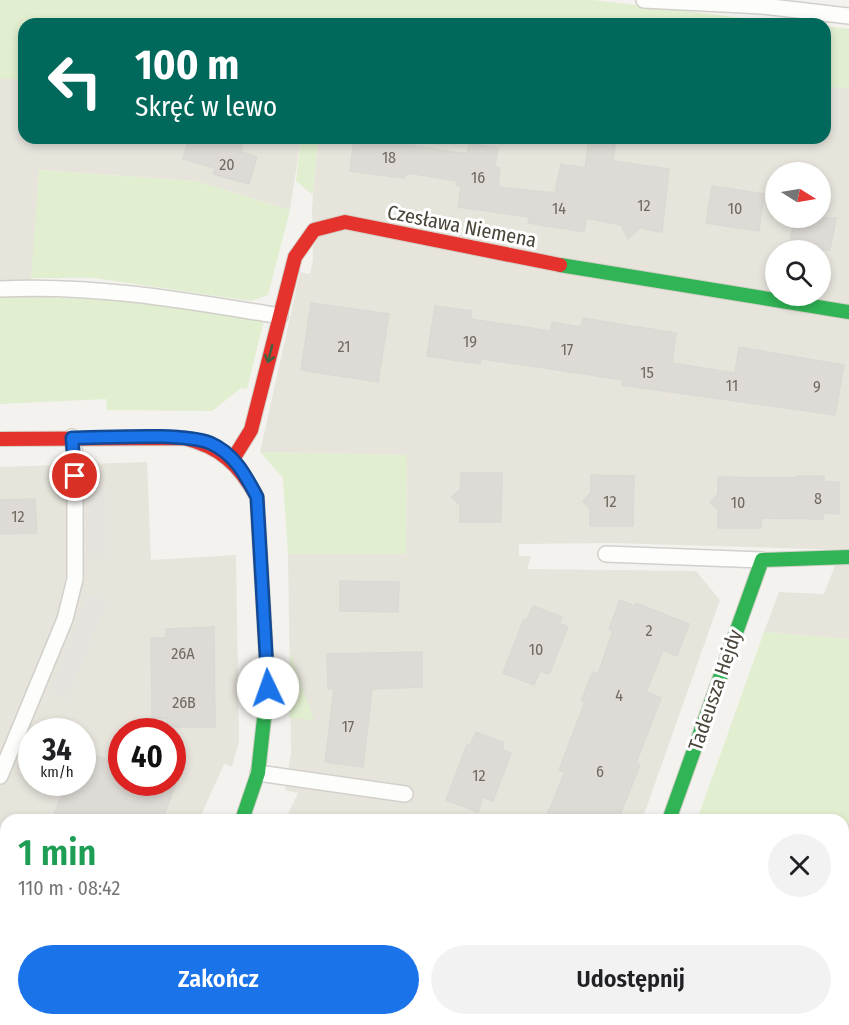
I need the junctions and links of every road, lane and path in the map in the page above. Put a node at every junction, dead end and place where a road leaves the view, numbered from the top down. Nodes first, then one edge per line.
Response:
1 (644, 0) edge
2 (849, 16) edge
3 (0, 289) edge
4 (849, 312) edge
5 (280, 316) junction
6 (72, 438) junction
7 (0, 439) edge
8 (233, 459) junction
9 (606, 554) dead end
10 (849, 557) edge
11 (762, 560) junction
12 (258, 773) junction
13 (0, 776) edge
14 (405, 794) dead end
15 (244, 814) edge
16 (671, 814) edge

1 - 2 lane
3 - 5 lane
4 - 5 street, Czesława Niemena
5 -> 8 street, Czesława Niemena
6 - 7 street
6 - 8 street
6 - 13 lane
8 - 12 street
9 - 11 lane
10 - 11 street
11 - 16 street, Tadeusza Hejdy
12 - 14 lane
12 - 15 street

